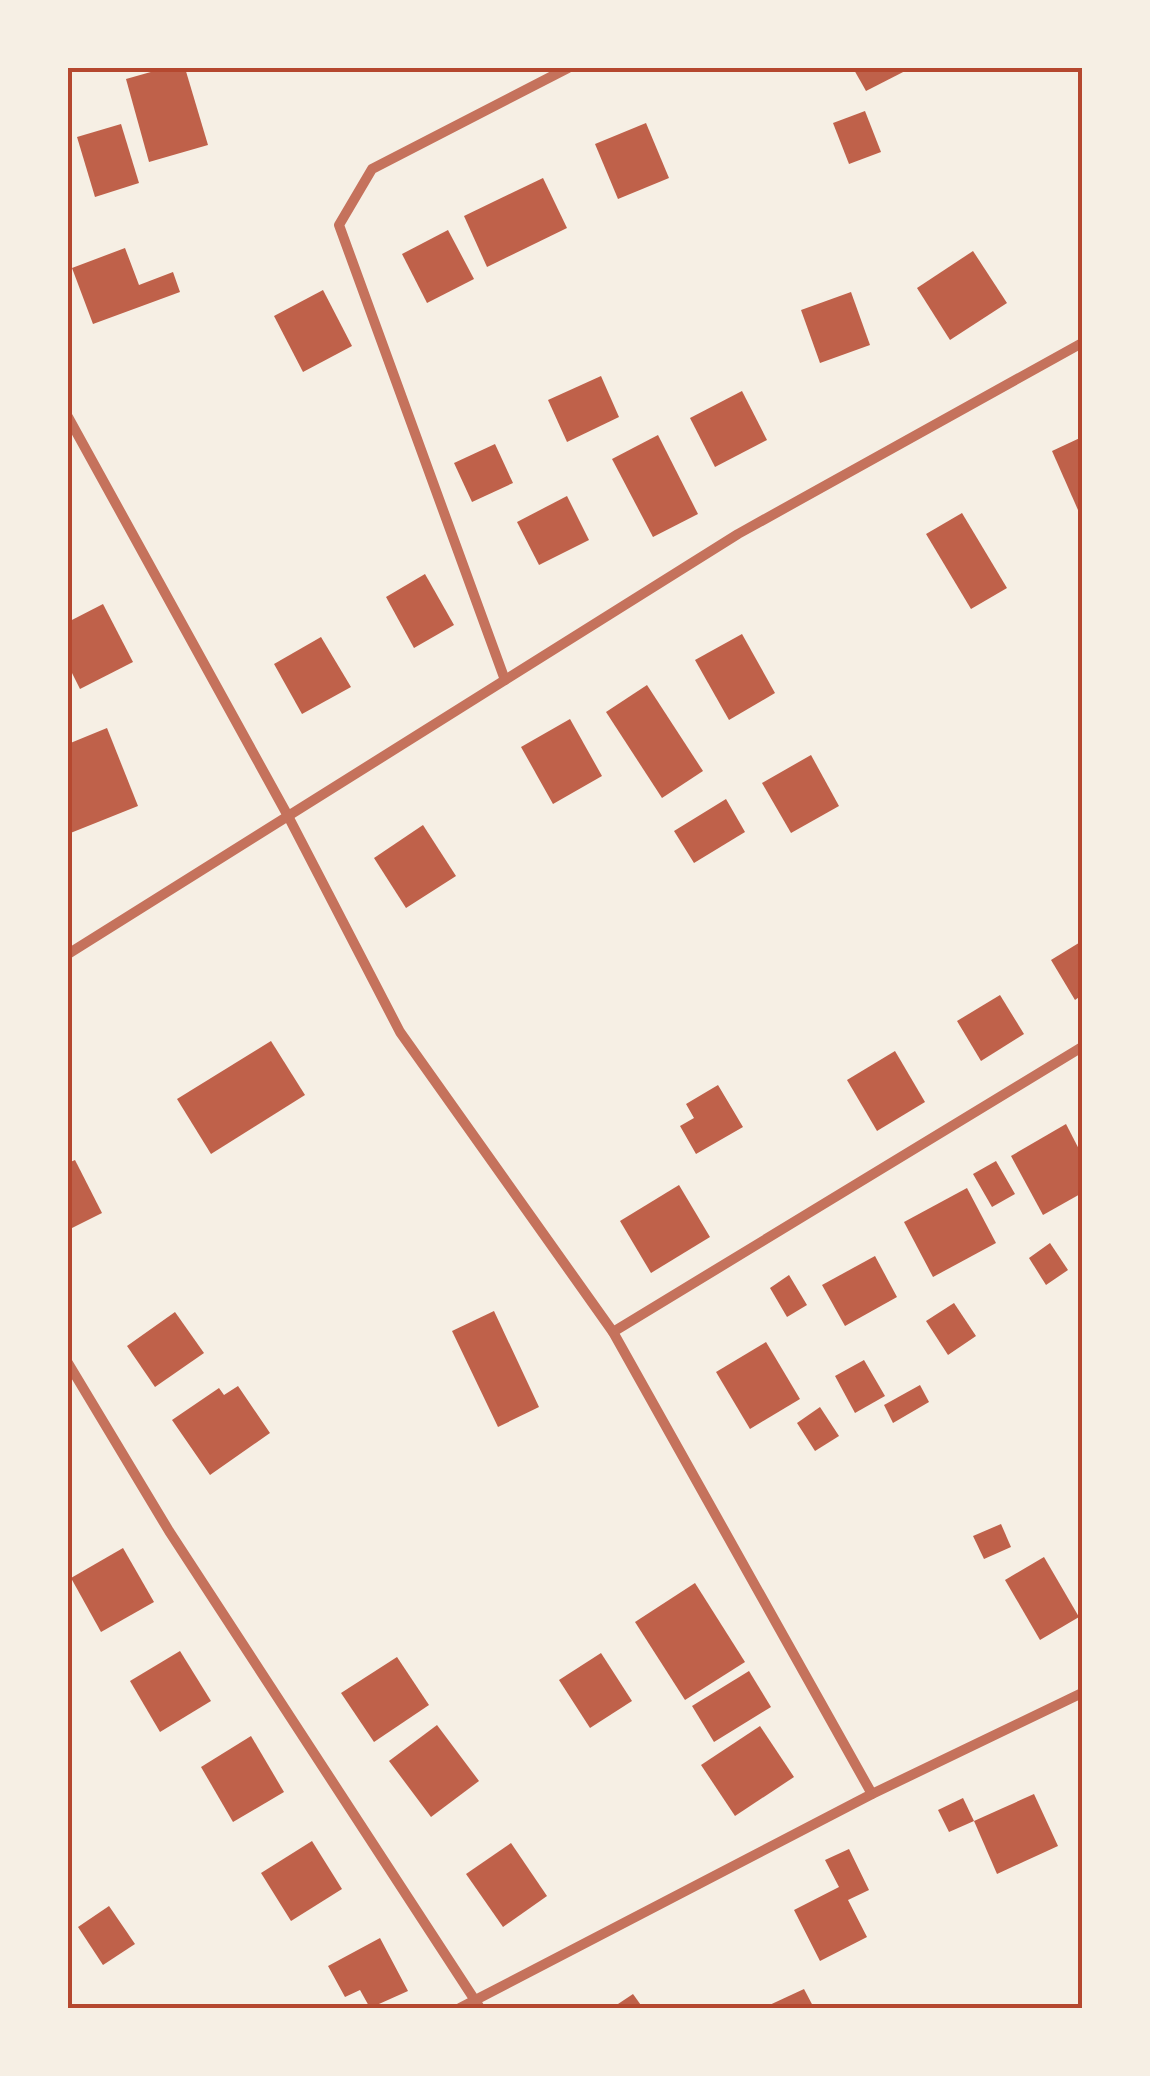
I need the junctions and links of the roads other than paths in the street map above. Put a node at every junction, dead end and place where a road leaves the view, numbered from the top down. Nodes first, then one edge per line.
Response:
1 (568, 68) edge
2 (1082, 343) edge
3 (68, 416) edge
4 (505, 680) junction
5 (288, 816) junction
6 (68, 954) edge
7 (1082, 1047) edge
8 (613, 1332) junction
9 (68, 1362) edge
10 (1082, 1693) edge
11 (872, 1794) junction
12 (478, 2004) edge
13 (460, 2008) edge

1 - 4 street
2 - 4 street
3 - 5 street
4 - 5 street
5 - 6 street
5 - 8 street
7 - 8 street
8 - 11 street
9 - 12 street
10 - 11 street
11 - 12 street
12 - 13 street

